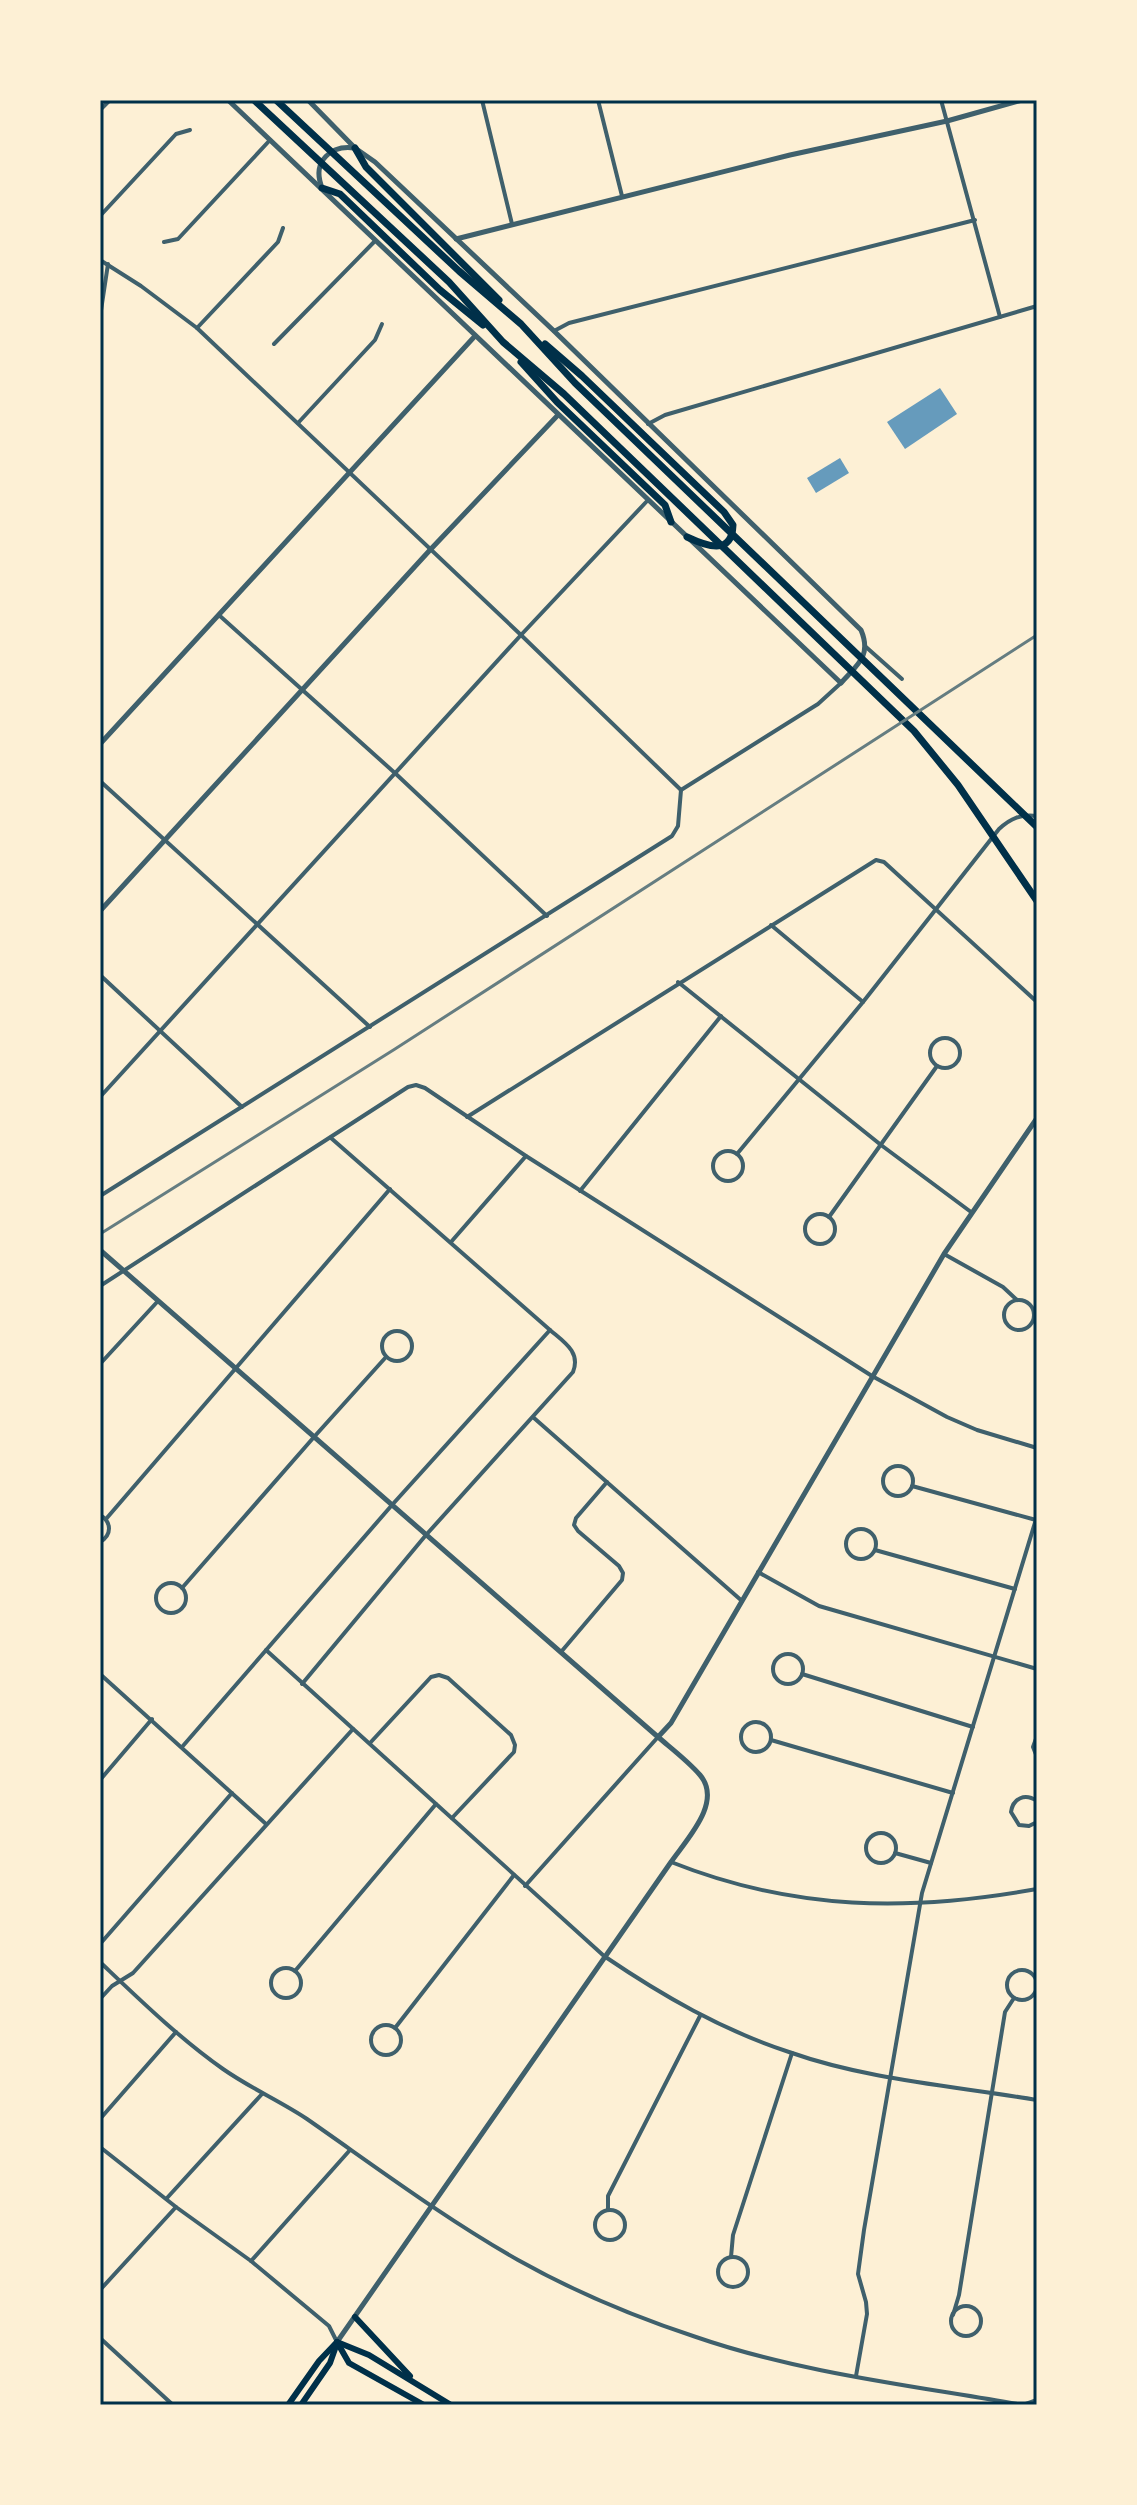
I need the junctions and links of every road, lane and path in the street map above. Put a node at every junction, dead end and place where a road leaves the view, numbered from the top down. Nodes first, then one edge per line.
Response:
1 (110, 100) edge
2 (228, 100) edge
3 (254, 100) edge
4 (276, 100) edge
5 (308, 100) edge
6 (482, 100) edge
7 (598, 100) edge
8 (941, 100) edge
9 (1022, 100) edge
10 (100, 110) edge
11 (947, 121) junction
12 (190, 130) dead end
13 (270, 140) junction
14 (355, 148) junction
15 (322, 188) junction
16 (622, 196) junction
17 (100, 216) edge
18 (975, 220) junction
19 (512, 224) junction
20 (283, 228) dead end
21 (455, 239) junction
22 (375, 241) junction
23 (164, 242) dead end
24 (100, 260) edge
25 (108, 264) junction
26 (1037, 306) edge
27 (100, 317) edge
28 (1000, 317) junction
29 (382, 324) dead end
30 (521, 324) junction
31 (197, 328) junction
32 (554, 331) junction
33 (475, 336) junction
34 (503, 342) junction
35 (274, 344) dead end
36 (558, 415) junction
37 (298, 423) junction
38 (648, 424) junction
39 (351, 473) junction
40 (648, 500) junction
41 (671, 522) junction
42 (687, 537) junction
43 (430, 550) junction
44 (220, 616) junction
45 (521, 635) junction
46 (866, 647) junction
47 (902, 679) dead end
48 (841, 683) junction
49 (302, 689) junction
50 (100, 744) edge
51 (396, 774) junction
52 (100, 781) edge
53 (681, 790) junction
54 (1037, 816) edge
55 (1037, 827) edge
56 (165, 840) junction
57 (1037, 901) edge
58 (936, 910) junction
59 (100, 911) edge
60 (547, 916) junction
61 (257, 925) junction
62 (771, 925) junction
63 (100, 975) edge
64 (678, 982) junction
65 (863, 1002) junction
66 (1037, 1002) edge
67 (721, 1016) junction
68 (370, 1027) junction
69 (162, 1031) junction
70 (937, 1066) junction
71 (800, 1079) junction
72 (100, 1097) edge
73 (242, 1107) junction
74 (467, 1117) junction
75 (1037, 1118) edge
76 (331, 1138) junction
77 (881, 1145) junction
78 (737, 1154) junction
79 (526, 1156) junction
80 (390, 1189) junction
81 (580, 1191) junction
82 (100, 1196) edge
83 (971, 1212) junction
84 (829, 1217) junction
85 (451, 1242) junction
86 (100, 1250) edge
87 (944, 1254) junction
88 (123, 1271) junction
89 (100, 1286) edge
90 (1017, 1300) junction
91 (158, 1301) junction
92 (1035, 1310) edge
93 (550, 1330) junction
94 (386, 1357) junction
95 (100, 1364) edge
96 (236, 1369) junction
97 (872, 1376) junction
98 (533, 1417) junction
99 (314, 1437) junction
100 (1037, 1448) edge
101 (607, 1482) junction
102 (912, 1486) junction
103 (392, 1505) junction
104 (100, 1515) edge
105 (1036, 1518) edge
106 (106, 1519) junction
107 (426, 1535) junction
108 (100, 1542) edge
109 (875, 1550) junction
110 (758, 1572) junction
111 (182, 1588) junction
112 (1015, 1589) junction
113 (742, 1601) junction
114 (266, 1650) junction
115 (561, 1652) junction
116 (994, 1657) junction
117 (1037, 1669) edge
118 (100, 1674) edge
119 (802, 1674) junction
120 (302, 1684) junction
121 (152, 1719) junction
122 (973, 1727) junction
123 (353, 1729) junction
124 (1037, 1736) edge
125 (658, 1737) junction
126 (771, 1740) junction
127 (370, 1743) junction
128 (182, 1747) junction
129 (1037, 1757) edge
130 (100, 1780) edge
131 (232, 1793) junction
132 (953, 1793) junction
133 (1037, 1801) edge
134 (436, 1804) junction
135 (452, 1818) junction
136 (1037, 1822) edge
137 (266, 1824) junction
138 (895, 1853) junction
139 (671, 1862) junction
140 (931, 1863) junction
141 (514, 1875) junction
142 (525, 1886) junction
143 (1037, 1889) edge
144 (919, 1904) junction
145 (100, 1944) edge
146 (604, 1956) junction
147 (100, 1962) edge
148 (295, 1971) junction
149 (121, 1981) junction
150 (1014, 1998) junction
151 (100, 1999) edge
152 (700, 2016) junction
153 (395, 2028) junction
154 (176, 2032) junction
155 (792, 2053) junction
156 (889, 2076) junction
157 (991, 2092) junction
158 (262, 2094) junction
159 (1037, 2100) edge
160 (100, 2119) edge
161 (100, 2147) edge
162 (350, 2150) junction
163 (166, 2199) junction
164 (176, 2207) junction
165 (432, 2207) junction
166 (608, 2210) junction
167 (731, 2257) junction
168 (251, 2261) junction
169 (100, 2290) edge
170 (959, 2295) junction
171 (969, 2306) junction
172 (953, 2315) junction
173 (355, 2317) junction
174 (100, 2338) edge
175 (337, 2342) junction
176 (856, 2376) junction
177 (415, 2382) junction
178 (1037, 2400) edge
179 (173, 2405) edge
180 (288, 2405) edge
181 (301, 2405) edge
182 (424, 2405) edge
183 (451, 2405) edge

1 - 10 street
2 - 13 street
3 - 34 main road
4 - 30 main road
5 - 14 street
6 - 19 street
7 - 16 street
8 - 11 street
9 - 11 street
11 - 16 street
11 - 18 street
12 - 17 street
13 - 15 street
13 - 23 street
14 - 15 street
14 - 21 street
14 - 30 main road
15 - 22 street
15 - 34 main road
16 - 19 street
18 - 28 street
18 - 32 street
19 - 21 street
20 - 31 street
21 - 32 street
22 - 33 street
22 - 35 street
24 - 25 street
25 - 27 street
25 - 31 street
26 - 28 street
28 - 38 street
29 - 37 street
30 - 42 main road
30 - 55 main road
31 - 37 street
32 - 38 street
33 - 36 street
33 - 39 street
34 - 41 main road
34 - 57 main road
36 - 40 street
36 - 43 street
37 - 39 street
38 - 46 street
39 - 43 street
39 - 44 street
40 - 41 street
40 - 45 street
41 - 42 street
42 - 48 street
43 - 45 street
43 - 49 street
44 - 49 street
44 - 50 street
45 - 51 street
45 - 53 street
46 - 47 street
46 - 48 street
48 - 53 street
49 - 51 street
49 - 56 street
51 - 60 street
51 - 61 street
52 - 56 street
53 - 60 street
54 - 58 street
56 - 59 street
56 - 61 street
58 - 62 street
58 - 65 street
58 - 66 street
60 - 68 street
61 - 68 street
61 - 69 street
62 - 64 street
62 - 65 street
63 - 69 street
64 - 67 street
64 - 74 street
65 - 71 street
67 - 71 street
67 - 81 street
68 - 73 street
69 - 72 street
69 - 73 street
70 - 70 street
70 - 77 street
71 - 77 street
71 - 78 street
73 - 82 street
74 - 76 street
74 - 79 street
75 - 83 street
76 - 80 street
76 - 88 street
77 - 83 street
77 - 84 street
78 - 78 street
79 - 81 street
79 - 85 street
80 - 85 street
80 - 96 street
81 - 97 street
83 - 87 street
84 - 84 street
85 - 93 street
86 - 88 street
87 - 90 street
87 - 97 street
88 - 89 street
88 - 91 street
90 - 92 street
90 - 92 street
91 - 95 street
91 - 96 street
93 - 98 street
93 - 103 street
94 - 94 street
94 - 99 street
96 - 99 street
96 - 106 street
97 - 100 street
97 - 110 street
98 - 101 street
98 - 107 street
99 - 103 street
99 - 111 street
101 - 113 street
101 - 115 street
102 - 102 street
102 - 105 street
103 - 107 street
103 - 114 street
104 - 106 street
105 - 112 street
106 - 108 street
107 - 115 street
107 - 120 street
109 - 109 street
109 - 112 street
110 - 113 street
110 - 116 street
111 - 111 street
112 - 116 street
113 - 125 street
114 - 120 street
114 - 128 street
115 - 125 street
116 - 117 street
116 - 122 street
118 - 121 street
119 - 119 street
119 - 122 street
120 - 123 street
121 - 128 street
121 - 130 street
122 - 132 street
123 - 127 street
123 - 137 street
124 - 129 street
125 - 139 street
125 - 142 street
126 - 126 street
126 - 132 street
127 - 134 street
127 - 135 street
128 - 131 street
131 - 137 street
131 - 145 street
132 - 140 street
133 - 136 street
134 - 135 street
134 - 148 street
135 - 141 street
137 - 149 street
138 - 138 street
138 - 140 street
139 - 144 street
139 - 146 street
140 - 144 street
141 - 142 street
141 - 153 street
142 - 146 street
143 - 144 street
144 - 156 street
146 - 152 street
146 - 165 street
147 - 149 street
148 - 148 street
149 - 151 street
149 - 154 street
150 - 150 street
150 - 157 street
152 - 155 street
152 - 166 street
153 - 153 street
154 - 158 street
154 - 160 street
155 - 156 street
155 - 167 street
156 - 157 street
156 - 176 street
157 - 159 street
157 - 170 street
158 - 162 street
158 - 163 street
161 - 163 street
162 - 165 street
162 - 168 street
163 - 164 street
164 - 168 street
164 - 169 street
165 - 173 street
165 - 176 street
166 - 166 street
167 - 167 street
168 - 175 street
170 - 171 street
170 - 172 street
171 - 172 street
171 - 172 street
173 - 175 street
173 - 177 main road
174 - 179 street
175 - 177 main road
175 - 180 main road
175 - 181 main road
175 - 182 main road
176 - 178 street
177 - 183 main road

